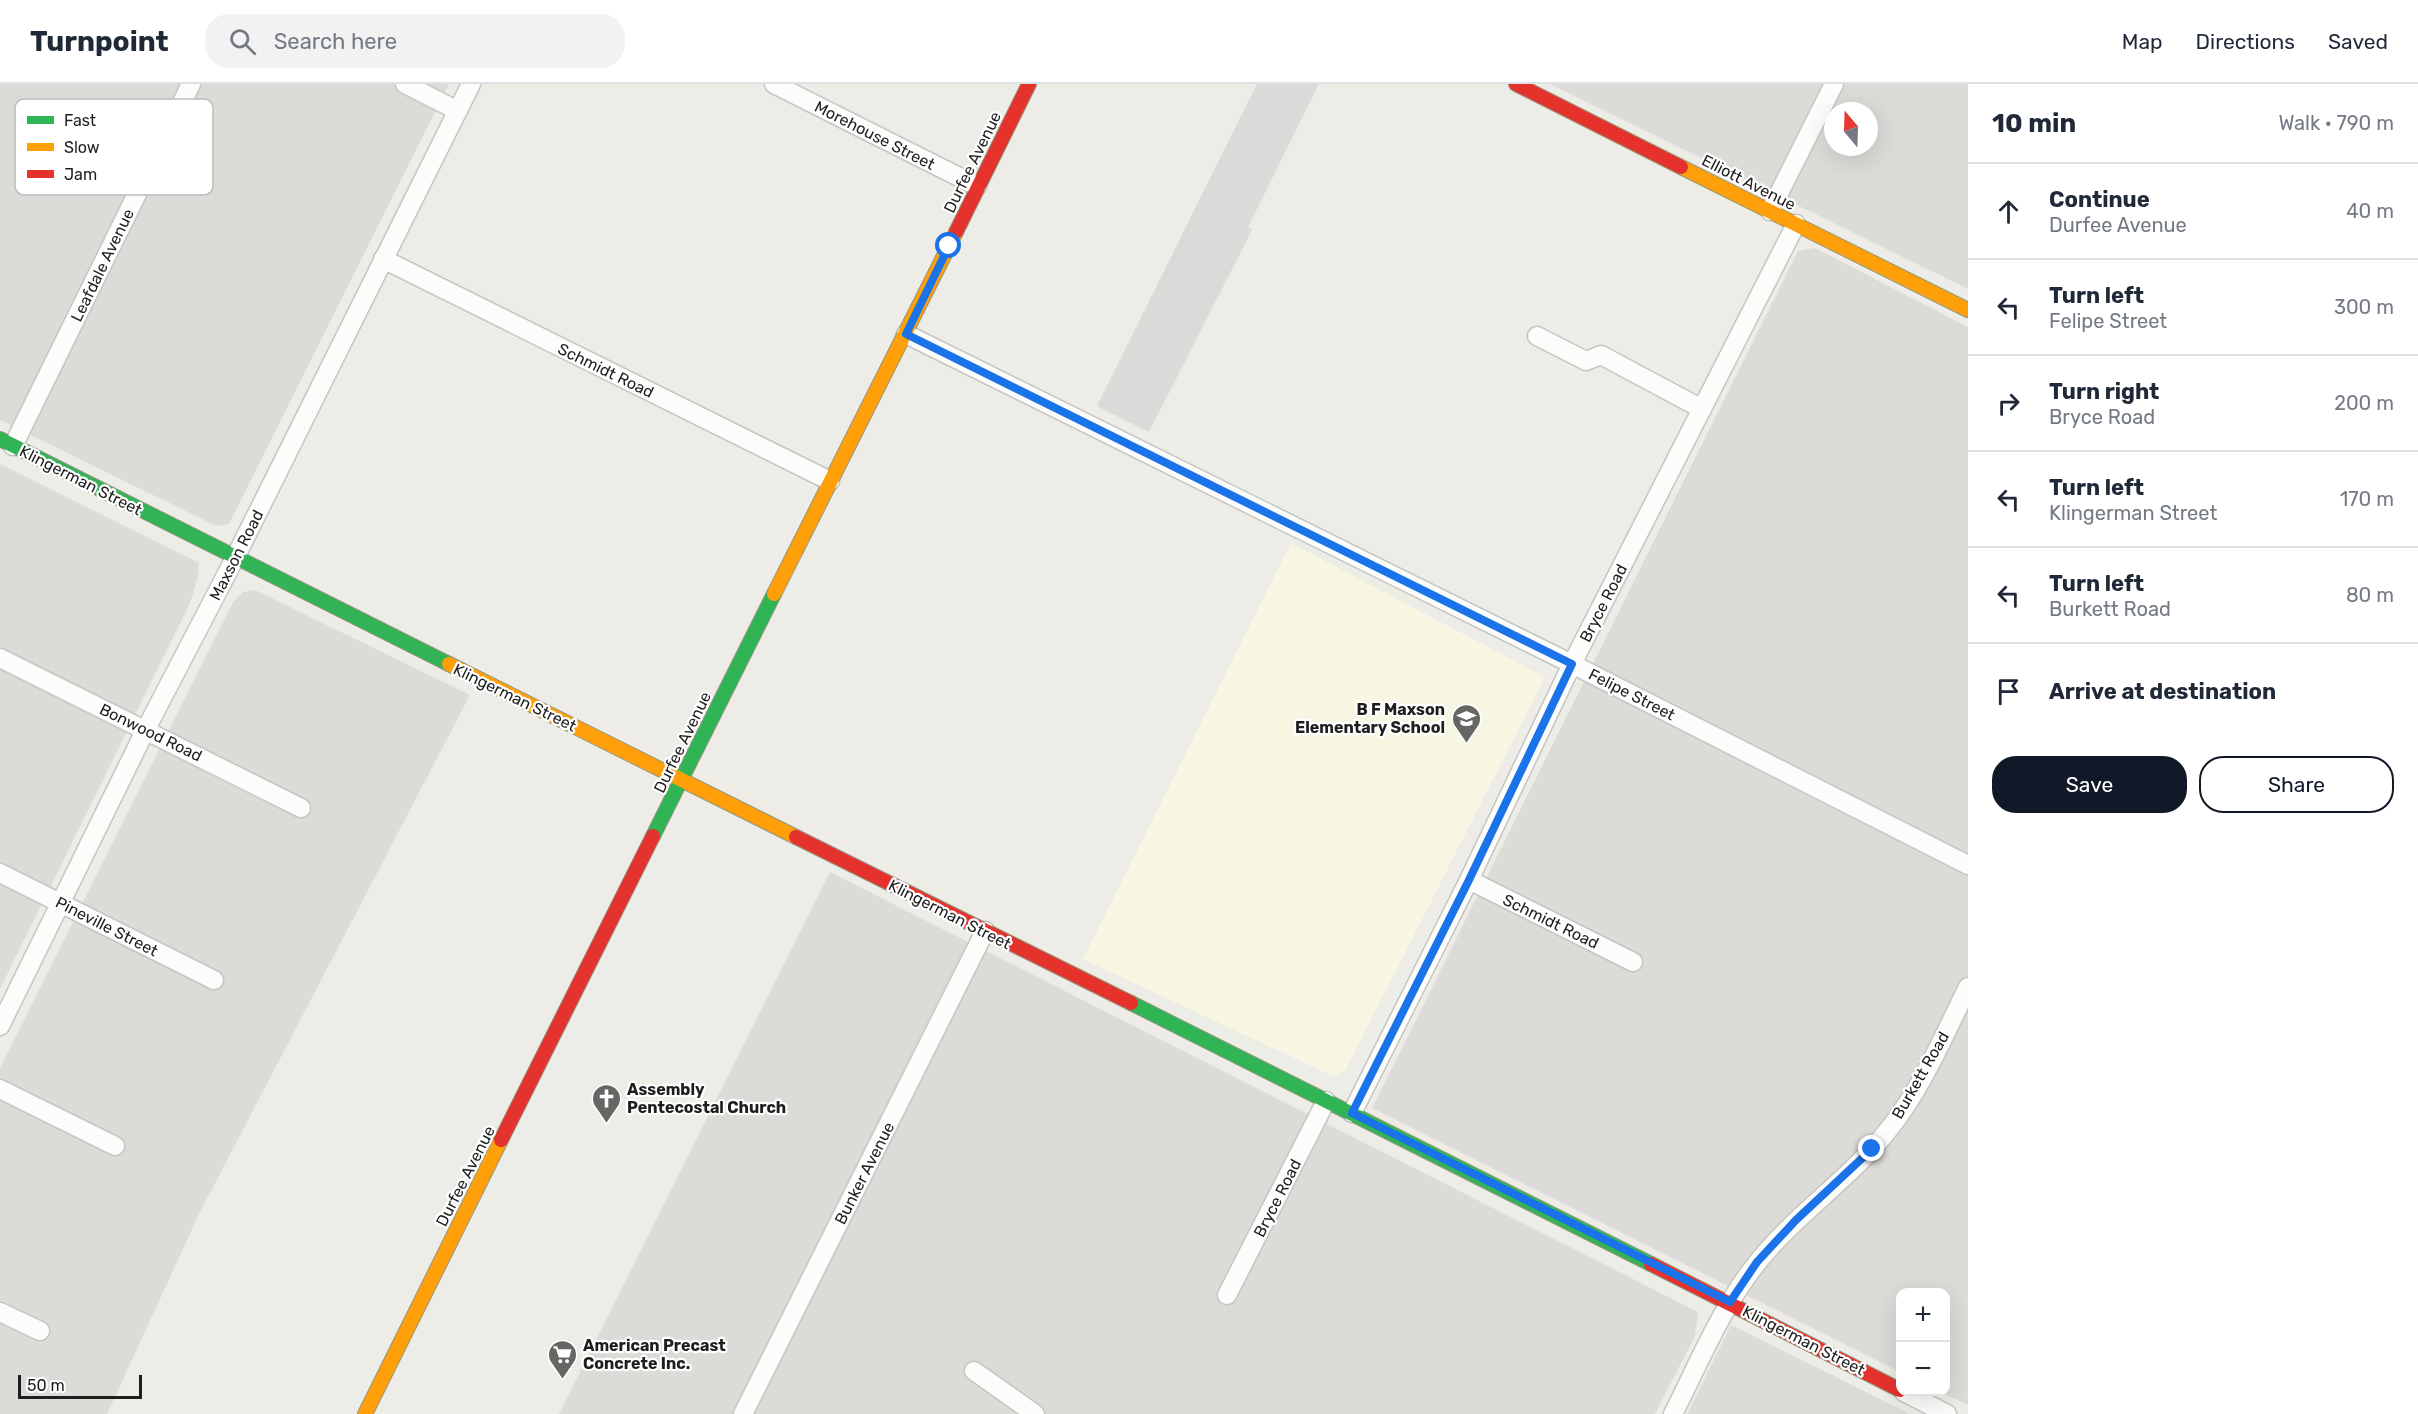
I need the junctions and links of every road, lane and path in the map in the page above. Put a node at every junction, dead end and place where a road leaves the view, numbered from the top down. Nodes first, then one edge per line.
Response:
1 (191, 84) edge
2 (405, 84) edge
3 (471, 84) edge
4 (774, 84) edge
5 (1029, 84) edge
6 (1516, 84) edge
7 (1834, 84) edge
8 (183, 99) edge
9 (458, 111) junction
10 (977, 186) junction
11 (134, 195) edge
12 (1770, 211) junction
13 (1796, 224) junction
14 (382, 259) junction
15 (1968, 310) edge
16 (906, 334) junction
17 (1537, 336) dead end
18 (1702, 409) junction
19 (6, 442) edge
20 (830, 481) junction
21 (235, 558) junction
22 (0, 658) edge
23 (1572, 664) junction
24 (146, 729) junction
25 (682, 780) junction
26 (301, 808) dead end
27 (1968, 865) edge
28 (0, 873) edge
29 (1469, 880) junction
30 (60, 903) junction
31 (985, 931) junction
32 (1633, 962) dead end
33 (214, 980) dead end
34 (1968, 987) edge
35 (0, 1026) edge
36 (0, 1089) edge
37 (1326, 1101) junction
38 (1352, 1113) junction
39 (115, 1146) dead end
40 (1227, 1294) dead end
41 (1730, 1302) junction
42 (0, 1312) edge
43 (40, 1331) dead end
44 (974, 1371) dead end
45 (1896, 1388) edge
46 (1912, 1396) edge
47 (365, 1414) edge
48 (743, 1414) edge
49 (1035, 1414) edge
50 (1673, 1414) edge
51 (1947, 1414) edge

1 - 8 street, Leafdale Avenue
2 - 9 street
3 - 9 street, Maxson Road
4 - 10 street, Morehouse Street
5 - 10 street, Durfee Avenue
6 - 12 street, Elliott Avenue
7 - 12 street
9 - 14 street, Maxson Road
10 - 16 street, Durfee Avenue
11 - 19 street, Leafdale Avenue
12 - 13 street, Elliott Avenue
13 - 15 street, Elliott Avenue
13 - 18 street, Bryce Road
14 - 20 street, Schmidt Road
14 - 21 street, Maxson Road
16 - 20 street, Durfee Avenue
16 - 23 street, Felipe Street
17 - 18 street
18 - 23 street, Bryce Road
19 - 21 street, Klingerman Street
20 - 25 street, Durfee Avenue
21 - 24 street, Maxson Road
21 - 25 street, Klingerman Street
22 - 24 street, Bonwood Road
23 - 27 street, Felipe Street
23 - 29 street, Bryce Road
24 - 26 street, Bonwood Road
24 - 30 street, Maxson Road
25 - 31 street, Klingerman Street
25 - 47 street, Durfee Avenue
28 - 30 street, Pineville Street
29 - 32 street, Schmidt Road
29 - 38 street, Bryce Road
30 - 33 street, Pineville Street
30 - 35 street, Maxson Road
31 - 37 street, Klingerman Street
31 - 48 street, Bunker Avenue
34 - 41 street, Burkett Road
36 - 39 street
37 - 38 street, Klingerman Street
37 - 40 street, Bryce Road
38 - 41 street, Klingerman Street
41 - 45 street, Klingerman Street
41 - 50 street, Burkett Road
42 - 43 street
44 - 49 street
46 - 51 street, Klingerman Street

